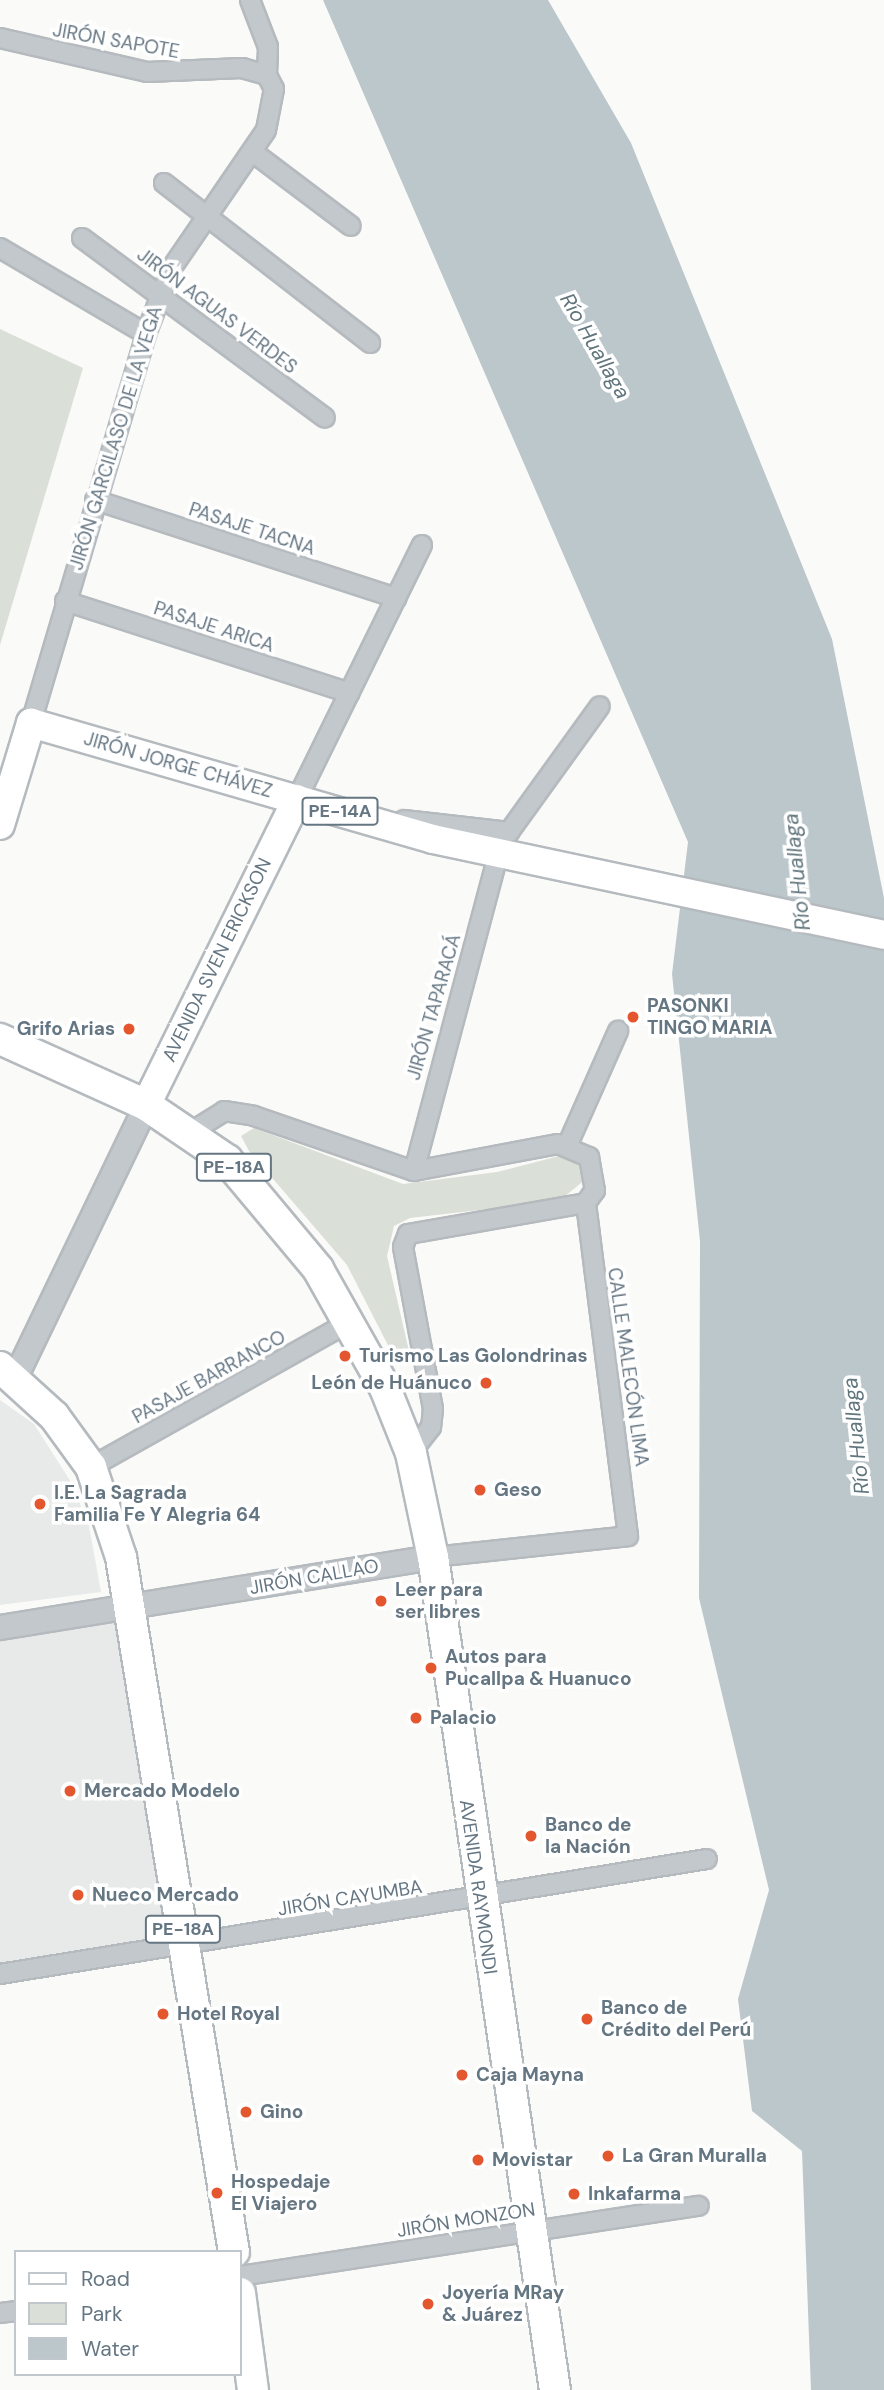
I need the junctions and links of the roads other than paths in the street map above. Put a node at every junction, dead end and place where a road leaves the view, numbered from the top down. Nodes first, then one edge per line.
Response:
1 (250, 0) edge
2 (0, 38) edge
3 (267, 75) junction
4 (254, 153) junction
5 (164, 183) dead end
6 (206, 217) junction
7 (351, 226) dead end
8 (82, 238) dead end
9 (0, 248) edge
10 (161, 294) junction
11 (146, 334) junction
12 (370, 343) dead end
13 (326, 418) dead end
14 (95, 500) junction
15 (422, 545) dead end
16 (396, 598) junction
17 (65, 601) junction
18 (350, 693) junction
19 (600, 706) dead end
20 (31, 723) junction
21 (298, 799) junction
22 (352, 814) junction
23 (0, 825) edge
24 (498, 855) junction
25 (884, 935) edge
26 (618, 1031) dead end
27 (0, 1039) edge
28 (146, 1105) junction
29 (191, 1132) junction
30 (568, 1144) junction
31 (414, 1171) junction
32 (586, 1203) junction
33 (348, 1323) junction
34 (8, 1372) edge
35 (411, 1453) junction
36 (91, 1467) junction
37 (628, 1536) joint
38 (433, 1557) junction
39 (129, 1608) junction
40 (0, 1627) edge
41 (707, 1859) dead end
42 (479, 1898) junction
43 (186, 1947) junction
44 (0, 1974) edge
45 (699, 2206) dead end
46 (530, 2231) junction
47 (234, 2250) edge
48 (242, 2276) edge
49 (242, 2308) edge
50 (253, 2390) edge
51 (555, 2390) edge

1 - 3 street, JIRÓN GARCILASO DE LA VEGA
2 - 3 street, JIRÓN SAPOTE
3 - 4 street, JIRÓN GARCILASO DE LA VEGA
4 - 6 street, JIRÓN GARCILASO DE LA VEGA
4 - 7 street
5 - 6 street
6 - 10 street, JIRÓN GARCILASO DE LA VEGA
6 - 12 street
8 - 10 street, JIRÓN AGUAS VERDES
9 - 11 street
10 - 11 street, JIRÓN GARCILASO DE LA VEGA
10 - 13 street, JIRÓN AGUAS VERDES
11 - 14 street, JIRÓN GARCILASO DE LA VEGA
14 - 16 street, PASAJE TACNA
14 - 17 street, JIRÓN GARCILASO DE LA VEGA
15 - 16 street, AVENIDA SVEN ERICKSON
16 - 18 street, AVENIDA SVEN ERICKSON
17 - 18 street, PASAJE ARICA
17 - 20 street, JIRÓN GARCILASO DE LA VEGA
18 - 21 street, AVENIDA SVEN ERICKSON
19 - 22 street
20 - 21 main road, JIRÓN JORGE CHÁVEZ / PE-14A
20 - 23 main road, JIRÓN GARCILASO DE LA VEGA
21 - 22 main road, JIRÓN JORGE CHÁVEZ / PE-14A
21 - 28 main road, AVENIDA SVEN ERICKSON / PE-14A
22 - 24 main road, JIRÓN JORGE CHÁVEZ / PE-14A
24 - 25 main road, JIRÓN JORGE CHÁVEZ / PE-14A
24 - 31 street, JIRÓN TAPARACÁ
26 - 30 street
27 - 28 highway, PE-18A
28 - 29 highway, PE-18A
28 - 34 street, AVENIDA SVEN ERICKSON
29 - 31 street
29 - 33 highway, PE-18A
30 - 31 street
30 - 32 street
32 - 35 street
32 - 37 street, CALLE MALECÓN LIMA
33 - 35 highway, AVENIDA RAYMONDI / PE-18A
33 - 36 street, PASAJE BARRANCO
34 - 36 highway, PE-18A
35 - 38 highway, AVENIDA RAYMONDI / PE-18A
36 - 39 highway, PE-18A
37 - 38 street, JIRÓN CALLAO
38 - 39 street, JIRÓN CALLAO
38 - 42 highway, AVENIDA RAYMONDI / PE-18A
39 - 40 street, JIRÓN CALLAO
39 - 43 highway, PE-18A
41 - 42 street, JIRÓN CAYUMBA
42 - 43 street, JIRÓN CAYUMBA
42 - 46 highway, AVENIDA RAYMONDI / PE-18A
43 - 44 street, JIRÓN CAYUMBA
43 - 47 highway, PE-18A
45 - 46 street, JIRÓN MONZON
46 - 48 street, JIRÓN MONZON
46 - 51 highway, AVENIDA RAYMONDI / PE-18A
49 - 50 highway

